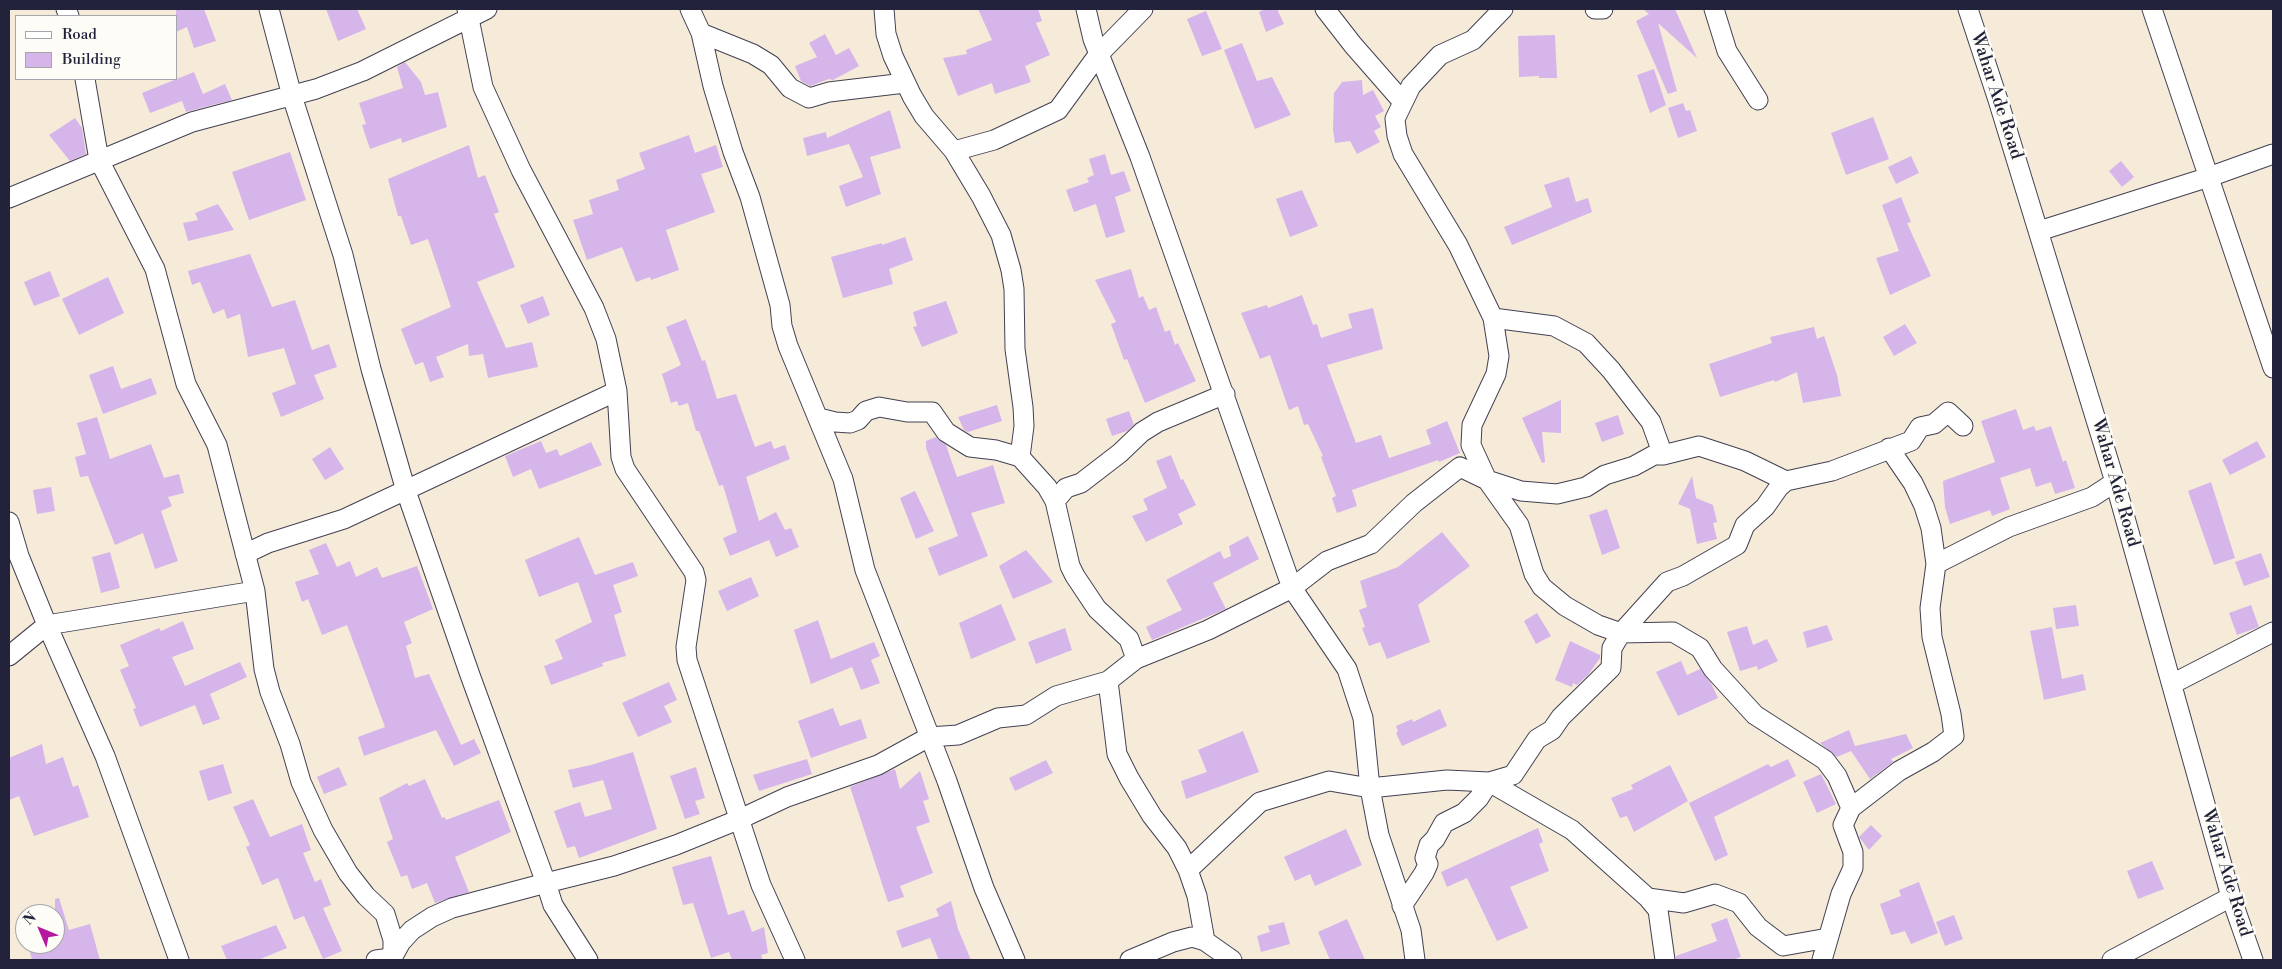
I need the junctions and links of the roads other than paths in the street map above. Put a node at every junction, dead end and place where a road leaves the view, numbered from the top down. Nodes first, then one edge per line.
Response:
1 (269, 9) edge
2 (487, 9) edge
3 (690, 9) edge
4 (884, 9) edge
5 (1086, 9) edge
6 (1142, 9) edge
7 (1325, 9) edge
8 (1503, 9) edge
9 (1595, 9) edge
10 (1603, 9) edge
11 (1714, 9) edge
12 (1968, 9) edge
13 (2152, 9) edge
14 (468, 14) edge
15 (701, 33) junction
16 (1098, 54) junction
17 (86, 80) edge
18 (905, 83) junction
19 (292, 96) junction
20 (1758, 100) dead end
21 (1402, 101) junction
22 (954, 151) junction
23 (2273, 154) edge
24 (99, 160) junction
25 (2209, 177) junction
26 (9, 198) edge
27 (2038, 231) junction
28 (1494, 318) junction
29 (2273, 368) edge
30 (617, 391) junction
31 (1225, 394) junction
32 (819, 418) junction
33 (1962, 426) dead end
34 (1889, 448) junction
35 (1663, 455) junction
36 (1020, 457) junction
37 (1487, 480) junction
38 (1786, 481) junction
39 (2115, 482) junction
40 (406, 491) junction
41 (1055, 501) junction
42 (9, 522) edge
43 (245, 554) junction
44 (1936, 564) junction
45 (1292, 588) junction
46 (255, 591) junction
47 (47, 625) junction
48 (2273, 632) edge
49 (1621, 634) junction
50 (9, 656) edge
51 (1136, 659) junction
52 (1108, 681) junction
53 (2172, 684) junction
54 (929, 737) junction
55 (1489, 782) junction
56 (1370, 788) junction
57 (1851, 808) junction
58 (740, 819) junction
59 (1188, 870) junction
60 (546, 883) junction
61 (2231, 897) junction
62 (1648, 898) junction
63 (1402, 906) junction
64 (1828, 938) junction
65 (1205, 941) junction
66 (386, 959) edge
67 (179, 960) edge
68 (588, 960) edge
69 (795, 960) edge
70 (1015, 960) edge
71 (1130, 960) edge
72 (1232, 960) edge
73 (1414, 960) edge
74 (1665, 960) edge
75 (1822, 960) edge
76 (2112, 960) edge
77 (2253, 960) edge

1 - 19 street
2 - 14 street
3 - 15 street
4 - 18 street
5 - 16 street
6 - 16 street
7 - 21 street
8 - 21 street
9 - 10 street
11 - 20 street
12 - 27 street, Wahar Ade Road
13 - 25 street
14 - 19 street
14 - 30 street
15 - 18 street
15 - 32 street
16 - 22 street
16 - 31 street
17 - 24 street
18 - 22 street
19 - 24 street
19 - 40 street
21 - 28 street
22 - 36 street
23 - 25 street
24 - 26 street
24 - 43 street
25 - 27 street
25 - 29 street
27 - 39 street, Wahar Ade Road
28 - 35 street
28 - 37 street
30 - 40 street
30 - 58 street
31 - 41 street
31 - 45 street
32 - 36 street
32 - 54 street
33 - 34 street
34 - 38 street
34 - 44 street
35 - 37 street
35 - 38 street
36 - 41 street
37 - 45 street
37 - 49 street
38 - 49 street
39 - 44 street
39 - 53 street, Wahar Ade Road
40 - 43 street
40 - 60 street
41 - 51 street
42 - 47 street
43 - 46 street
44 - 57 street
45 - 51 street
45 - 56 street
46 - 47 street
46 - 66 street
47 - 50 street
47 - 67 street
48 - 53 street
49 - 55 street
49 - 57 street
51 - 52 street
52 - 54 street
52 - 59 street
53 - 61 street, Wahar Ade Road
54 - 58 street
54 - 70 street
55 - 56 street
55 - 62 street
55 - 63 street
56 - 59 street
56 - 63 street
57 - 64 street
58 - 60 street
58 - 69 street
59 - 65 street
60 - 66 street
60 - 68 street
61 - 76 street
61 - 77 street, Wahar Ade Road
62 - 64 street
62 - 74 street
63 - 73 street
64 - 75 street
65 - 71 street
65 - 72 street

